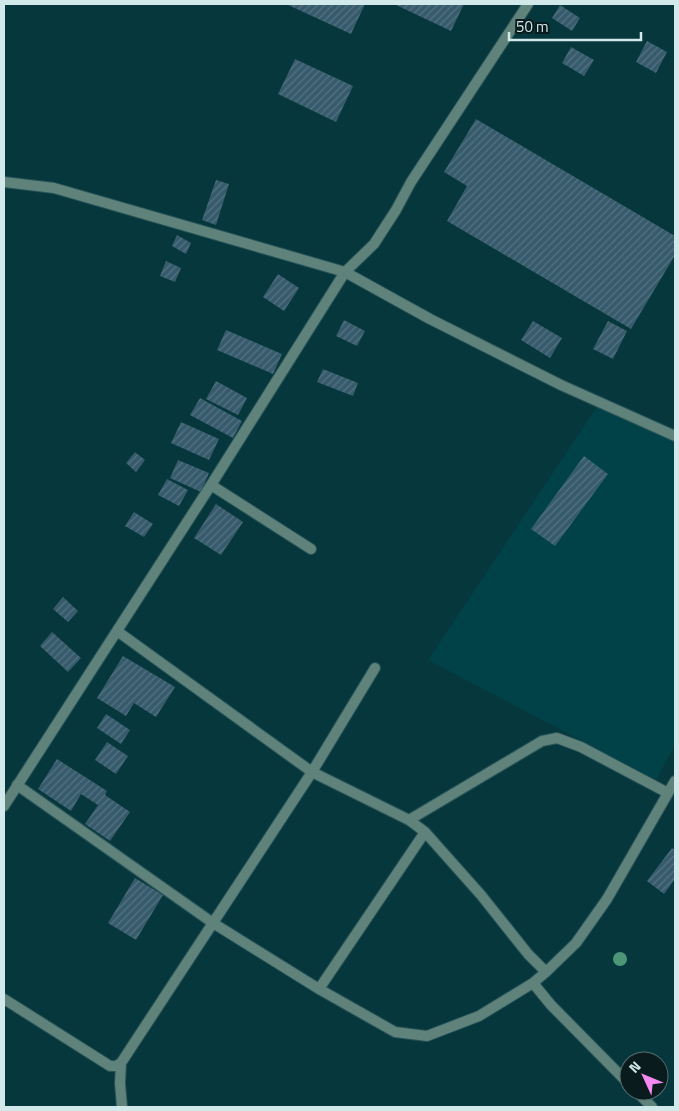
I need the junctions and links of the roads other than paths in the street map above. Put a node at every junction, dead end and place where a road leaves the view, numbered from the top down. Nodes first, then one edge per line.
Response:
1 (528, 4) edge
2 (4, 182) edge
3 (345, 272) junction
4 (675, 436) edge
5 (211, 485) junction
6 (311, 549) dead end
7 (117, 631) junction
8 (374, 668) dead end
9 (312, 772) junction
10 (675, 781) edge
11 (18, 785) junction
12 (668, 793) junction
13 (4, 806) edge
14 (409, 820) junction
15 (425, 832) junction
16 (214, 923) junction
17 (546, 972) junction
18 (533, 983) junction
19 (319, 990) junction
20 (4, 999) edge
21 (121, 1063) junction
22 (619, 1074) edge
23 (122, 1107) edge

1 - 3 street
2 - 3 street
3 - 4 street
3 - 5 street
5 - 6 street
5 - 7 street
7 - 9 street
7 - 11 street
8 - 9 street
9 - 14 street
9 - 16 street
10 - 12 street
11 - 13 street
11 - 16 street
12 - 14 street
12 - 17 street
14 - 15 street
15 - 17 street
15 - 19 street
16 - 19 street
16 - 21 street
17 - 18 street
18 - 19 street
18 - 22 street
20 - 21 street
21 - 23 street

